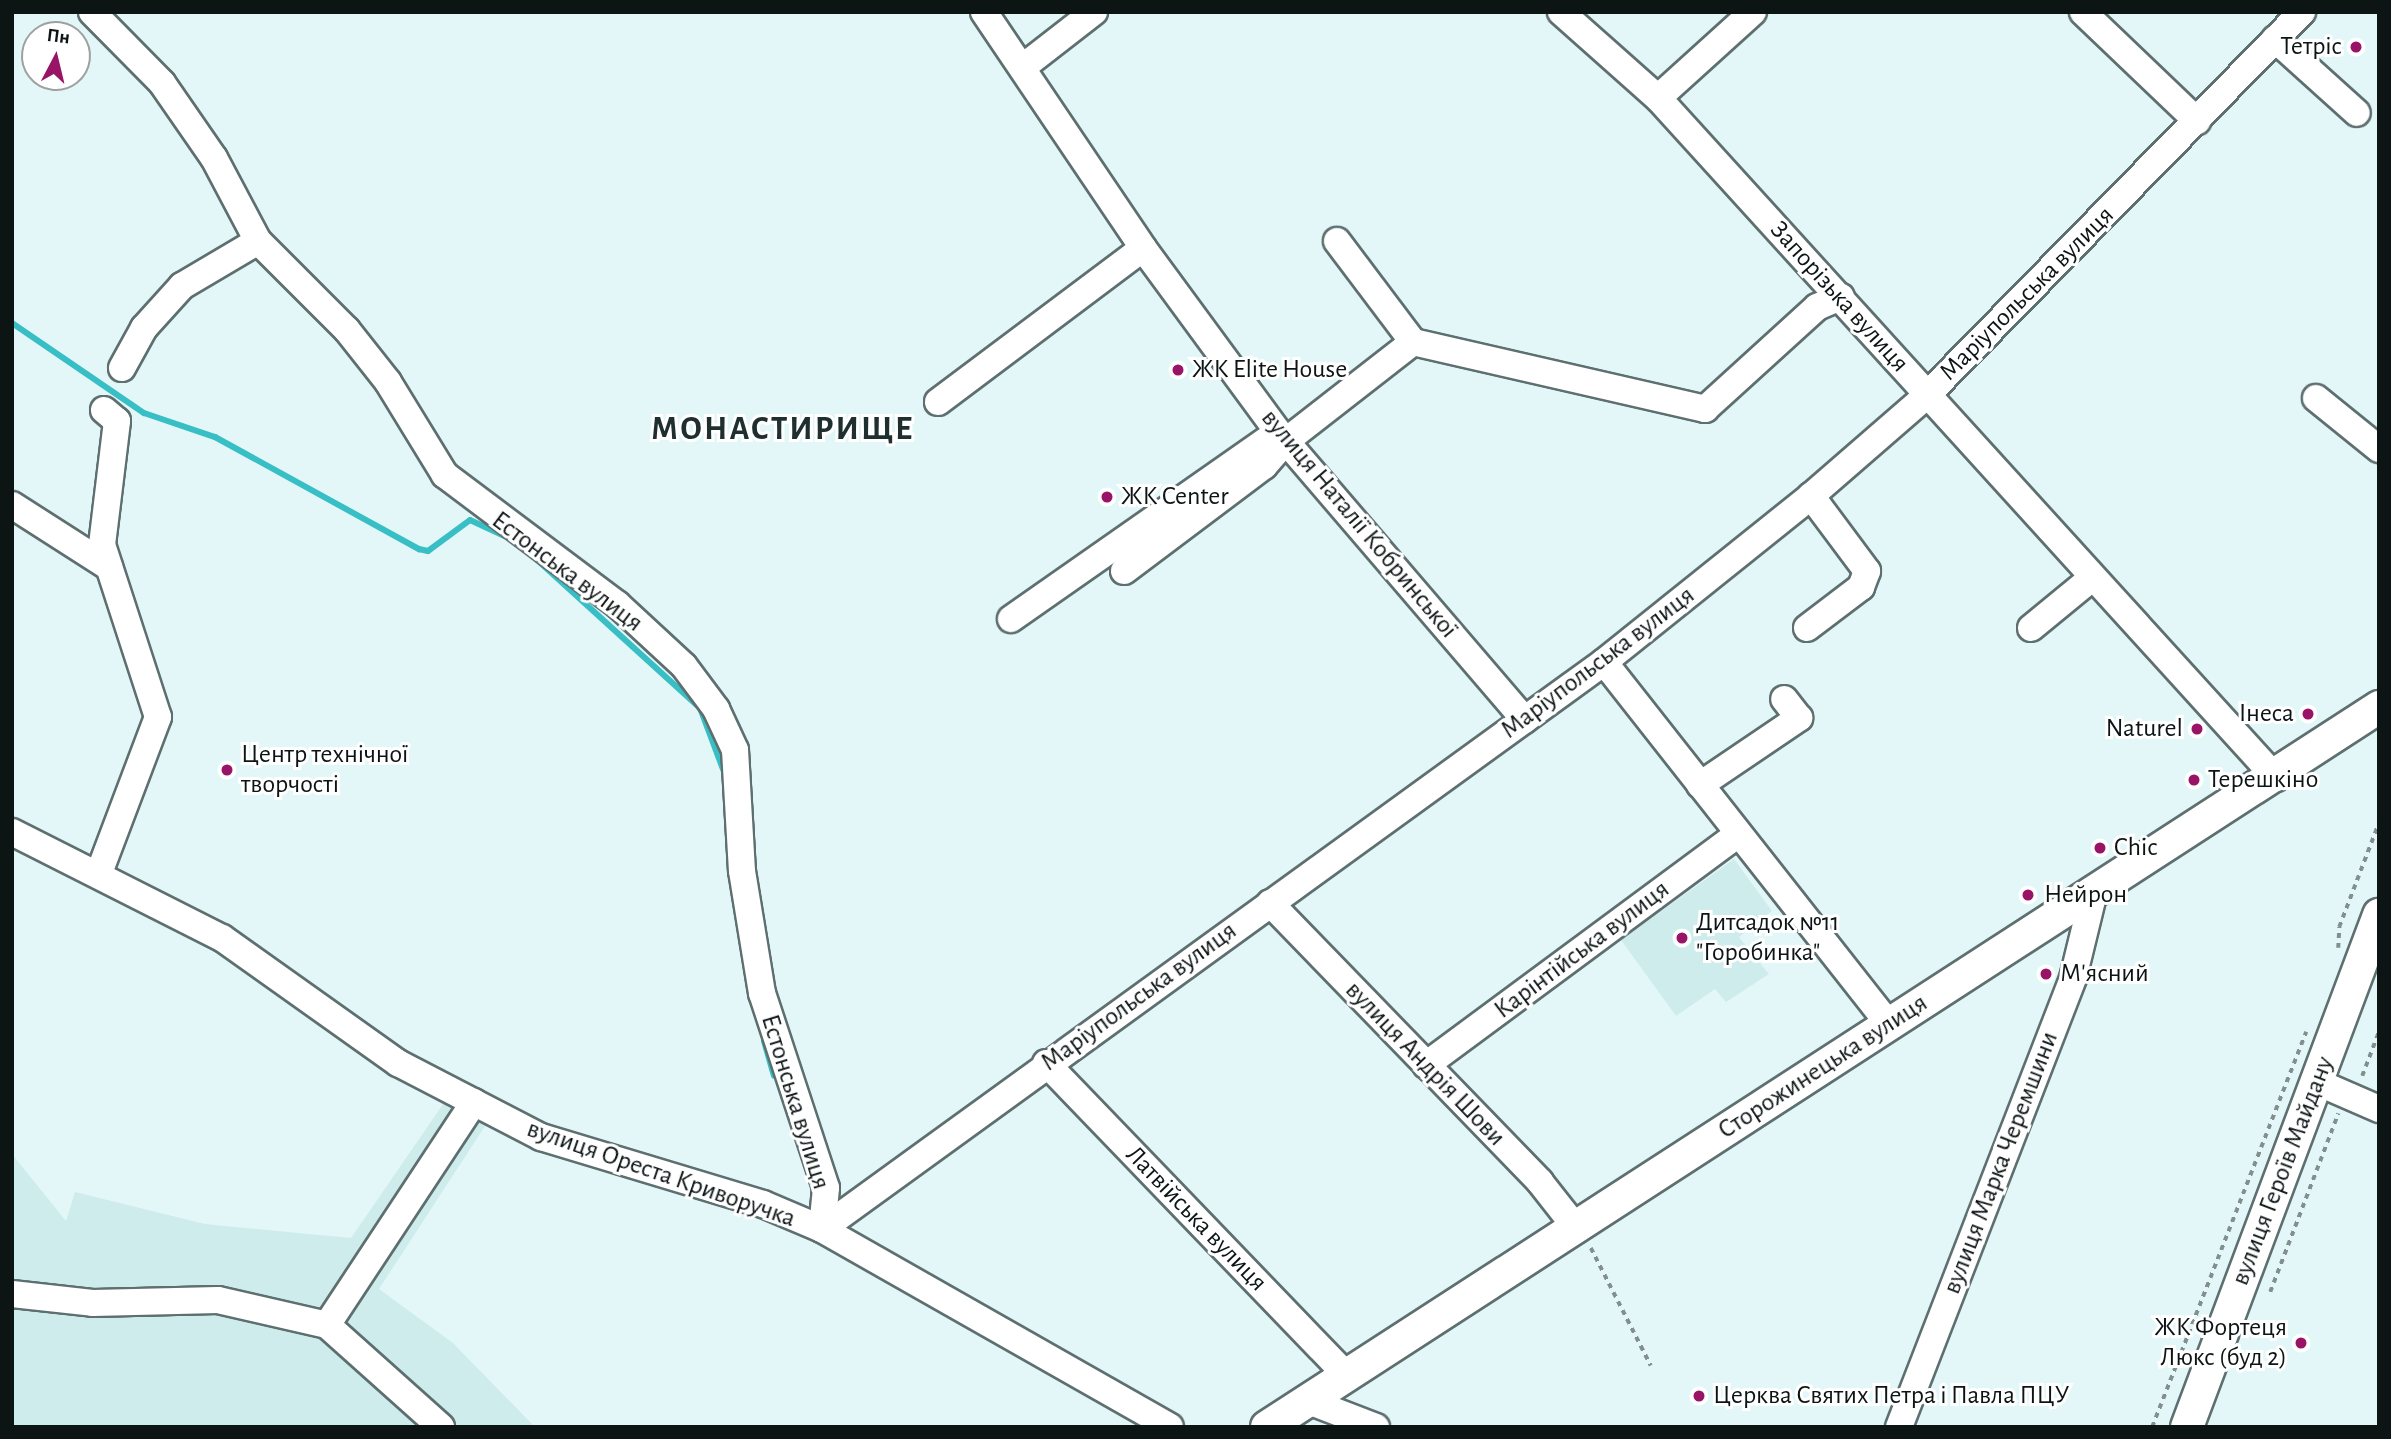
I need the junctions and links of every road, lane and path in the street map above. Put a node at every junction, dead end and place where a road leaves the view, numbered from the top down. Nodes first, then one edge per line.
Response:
1 (92, 12) edge
2 (984, 12) edge
3 (1094, 12) edge
4 (1560, 12) edge
5 (1753, 12) edge
6 (2084, 12) edge
7 (2302, 12) edge
8 (2275, 39) junction
9 (1023, 67) junction
10 (1658, 98) junction
11 (2357, 113) dead end
12 (2197, 121) junction
13 (258, 241) junction
14 (1337, 241) dead end
15 (1143, 248) junction
16 (1841, 298) junction
17 (1413, 342) junction
18 (122, 368) dead end
19 (1927, 396) junction
20 (2316, 398) dead end
21 (938, 402) dead end
22 (104, 410) dead end
23 (1282, 437) junction
24 (2379, 449) edge
25 (1811, 496) junction
26 (12, 505) edge
27 (109, 567) junction
28 (1124, 571) dead end
29 (2093, 577) junction
30 (1011, 619) dead end
31 (1807, 628) dead end
32 (2031, 628) dead end
33 (1604, 662) junction
34 (1784, 699) dead end
35 (2379, 707) edge
36 (1525, 720) junction
37 (2276, 778) junction
38 (1700, 785) junction
39 (2379, 822) edge
40 (12, 832) edge
41 (1738, 834) junction
42 (99, 873) junction
43 (2093, 896) junction
44 (1270, 903) junction
45 (2379, 915) edge
46 (2337, 962) dead end
47 (1888, 1023) junction
48 (2315, 1023) dead end
49 (2379, 1031) edge
50 (1046, 1063) junction
51 (1426, 1065) junction
52 (2317, 1082) junction
53 (2354, 1096) junction
54 (474, 1102) junction
55 (2379, 1109) edge
56 (822, 1229) junction
57 (1577, 1229) junction
58 (2270, 1292) dead end
59 (12, 1294) edge
60 (327, 1325) junction
61 (1651, 1366) dead end
62 (1345, 1374) junction
63 (1306, 1400) junction
64 (441, 1427) edge
65 (1170, 1427) edge
66 (1267, 1427) edge
67 (1376, 1427) edge
68 (1899, 1427) edge
69 (2152, 1427) edge
70 (2187, 1427) edge

1 - 13 street, Естонська вулиця
2 - 9 street, вулиця Наталії Кобринської
3 - 9 street
4 - 10 street, Запорізька вулиця
5 - 10 street
6 - 12 street
7 - 8 street, Маріупольська вулиця
8 - 11 street
8 - 12 street, Маріупольська вулиця
9 - 15 street, вулиця Наталії Кобринської
10 - 16 street, Запорізька вулиця
12 - 19 street, Маріупольська вулиця
13 - 18 street
13 - 56 street, Естонська вулиця
14 - 17 street
15 - 21 street
15 - 23 street, вулиця Наталії Кобринської
16 - 17 street
16 - 19 street, Запорізька вулиця
17 - 23 street
19 - 25 street, Маріупольська вулиця
19 - 29 street, Запорізька вулиця
20 - 24 street
22 - 27 street
23 - 28 street
23 - 30 street
23 - 36 street, вулиця Наталії Кобринської
25 - 31 street
25 - 33 street, Маріупольська вулиця
26 - 27 street
27 - 42 street
29 - 32 street
29 - 37 street, Запорізька вулиця
33 - 36 street, Маріупольська вулиця
33 - 38 street
34 - 38 street
35 - 37 main road, Сторожинецька вулиця
36 - 44 street, Маріупольська вулиця
37 - 43 main road, Сторожинецька вулиця
38 - 41 street
39 - 46 path
40 - 42 street, вулиця Ореста Криворучка
41 - 47 street
41 - 51 street, Карінтійська вулиця
42 - 54 street, вулиця Ореста Криворучка
43 - 47 main road, Сторожинецька вулиця
43 - 68 street, вулиця Марка Черемшини
44 - 50 street, Маріупольська вулиця
44 - 51 street, вулиця Андрія Шови
45 - 52 main road, вулиця Героїв Майдану
47 - 57 main road, Сторожинецька вулиця
48 - 69 path
49 - 53 path
50 - 56 street, Маріупольська вулиця
50 - 62 street, Латвійська вулиця
51 - 57 street, вулиця Андрія Шови
52 - 53 street
52 - 70 main road, вулиця Героїв Майдану
53 - 55 street
53 - 58 path
54 - 56 street, вулиця Ореста Криворучка
54 - 60 street
56 - 65 street, вулиця Ореста Криворучка
57 - 61 path
57 - 62 main road, Сторожинецька вулиця
59 - 60 street
60 - 64 street
62 - 63 main road, Сторожинецька вулиця
63 - 66 main road, Сторожинецька вулиця
63 - 67 street

